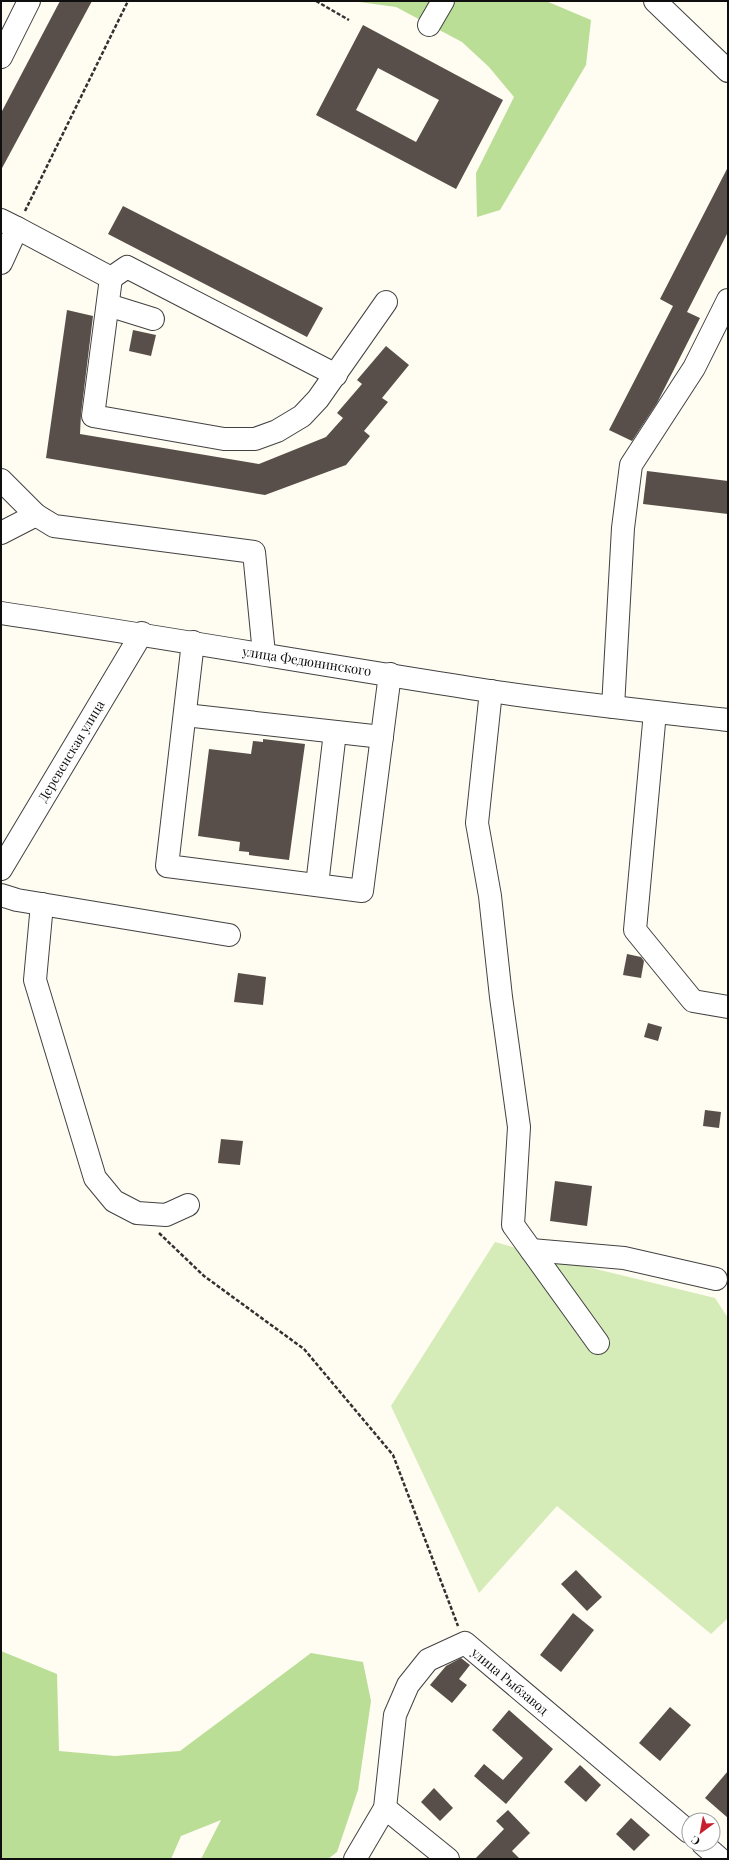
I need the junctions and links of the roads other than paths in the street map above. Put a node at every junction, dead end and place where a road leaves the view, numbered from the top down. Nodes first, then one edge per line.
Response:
1 (29, 1) edge
2 (443, 1) edge
3 (655, 1) edge
4 (429, 25) dead end
5 (8, 26) edge
6 (1, 57) edge
7 (728, 71) edge
8 (9, 224) edge
9 (1, 263) edge
10 (111, 278) junction
11 (728, 300) edge
12 (386, 302) dead end
13 (108, 305) junction
14 (153, 319) dead end
15 (336, 375) junction
16 (1, 480) edge
17 (36, 515) junction
18 (1, 533) edge
19 (1, 613) edge
20 (142, 633) junction
21 (194, 642) junction
22 (264, 654) junction
23 (390, 674) junction
24 (491, 691) junction
25 (613, 707) junction
26 (655, 712) junction
27 (185, 714) junction
28 (728, 720) edge
29 (335, 732) junction
30 (382, 737) junction
31 (1, 870) edge
32 (317, 885) junction
33 (1, 895) edge
34 (42, 904) junction
35 (229, 935) dead end
36 (728, 1007) edge
37 (188, 1205) dead end
38 (531, 1250) junction
39 (716, 1278) dead end
40 (598, 1343) dead end
41 (385, 1808) junction
42 (681, 1825) edge
43 (712, 1852) edge
44 (355, 1859) edge
45 (448, 1859) edge
46 (720, 1859) edge

1 - 5 street
2 - 4 street
3 - 7 street
5 - 6 street
8 - 9 street
8 - 10 street
10 - 13 street
10 - 15 street
11 - 25 street
12 - 15 street
13 - 14 street
13 - 15 street
16 - 17 street
17 - 18 street
17 - 22 street
19 - 20 street, улица Федюнинского
20 - 21 street, улица Федюнинского
20 - 31 street, Деревенская улица
21 - 22 street, улица Федюнинского
21 - 27 street
22 - 23 street, улица Федюнинского
23 - 24 street, улица Федюнинского
23 - 30 street
24 - 25 street, улица Федюнинского
24 - 38 street
25 - 26 street, улица Федюнинского
26 - 28 street, улица Федюнинского
26 - 36 street
27 - 29 street
27 - 32 street
29 - 30 street
29 - 32 street
30 - 32 street
33 - 34 street
34 - 35 street
34 - 37 street
38 - 39 street
38 - 40 street
41 - 42 street, улица Рыбзавод
41 - 44 street, улица Рыбзавод
41 - 45 street
43 - 46 street

